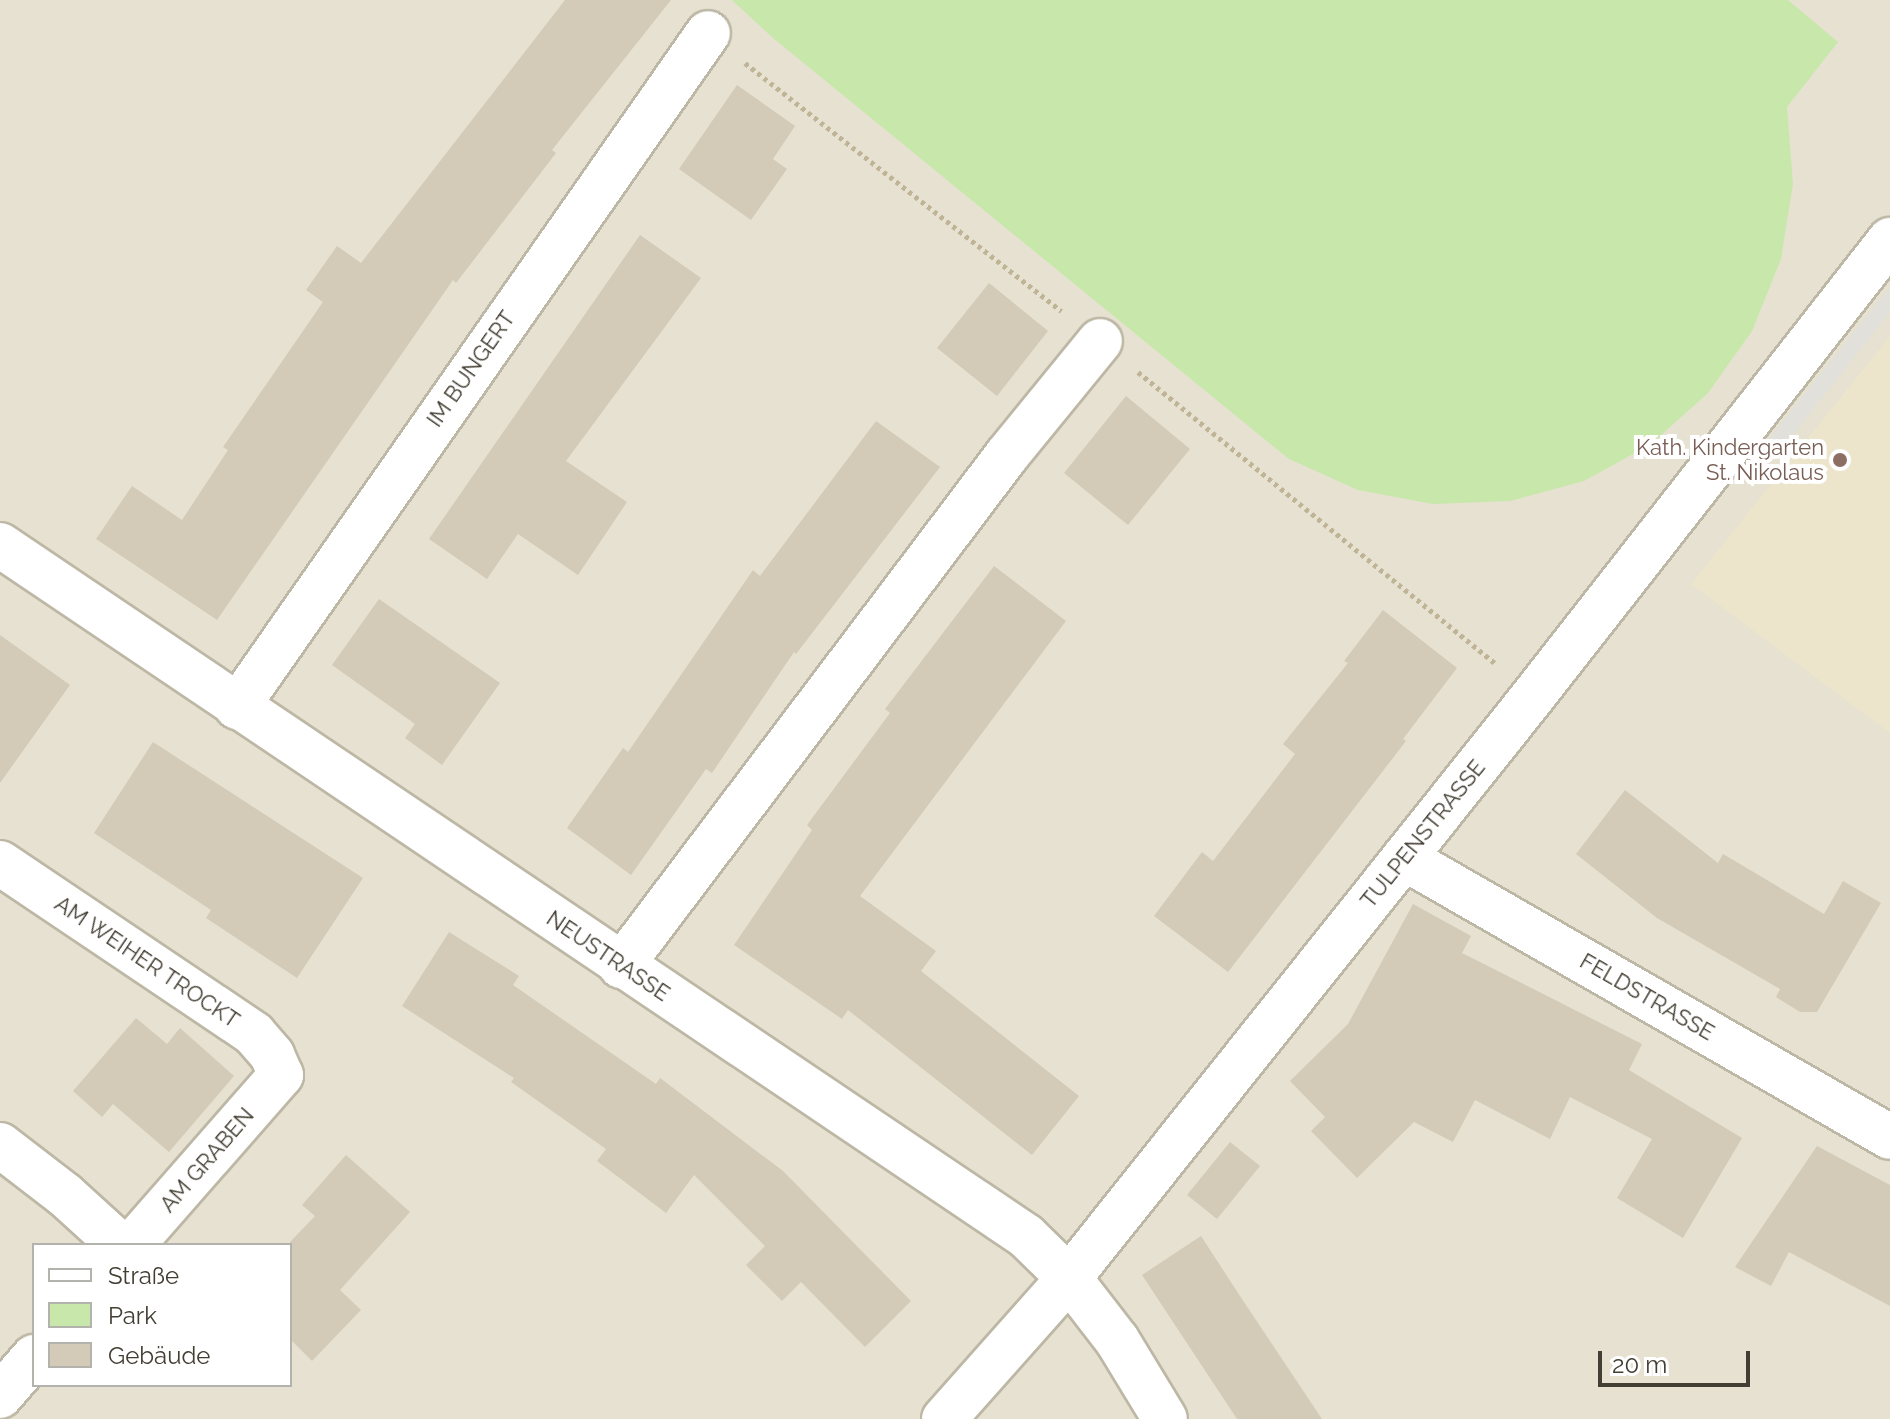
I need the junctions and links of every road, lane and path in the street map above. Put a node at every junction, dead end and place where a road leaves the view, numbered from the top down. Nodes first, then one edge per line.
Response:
1 (708, 33) dead end
2 (1890, 240) edge
3 (1100, 341) dead end
4 (0, 545) edge
5 (237, 707) junction
6 (1404, 858) junction
7 (0, 863) edge
8 (621, 966) junction
9 (281, 1075) joint
10 (1890, 1137) edge
11 (0, 1145) edge
12 (118, 1243) edge
13 (134, 1243) edge
14 (1069, 1278) junction
15 (32, 1359) edge
16 (0, 1396) edge
17 (944, 1419) edge
18 (1165, 1419) edge

1 - 5 street, IM BUNGERT
2 - 6 street, TULPENSTRASSE
3 - 8 street
4 - 5 street, NEUSTRASSE
5 - 8 street, NEUSTRASSE
6 - 10 street, FELDSTRASSE
6 - 14 street, TULPENSTRASSE
7 - 9 street, AM WEIHER TROCKT
8 - 14 street, NEUSTRASSE
9 - 13 street, AM GRABEN
11 - 12 street
14 - 17 street, TULPENSTRASSE
14 - 18 street, NEUSTRASSE
15 - 16 street

